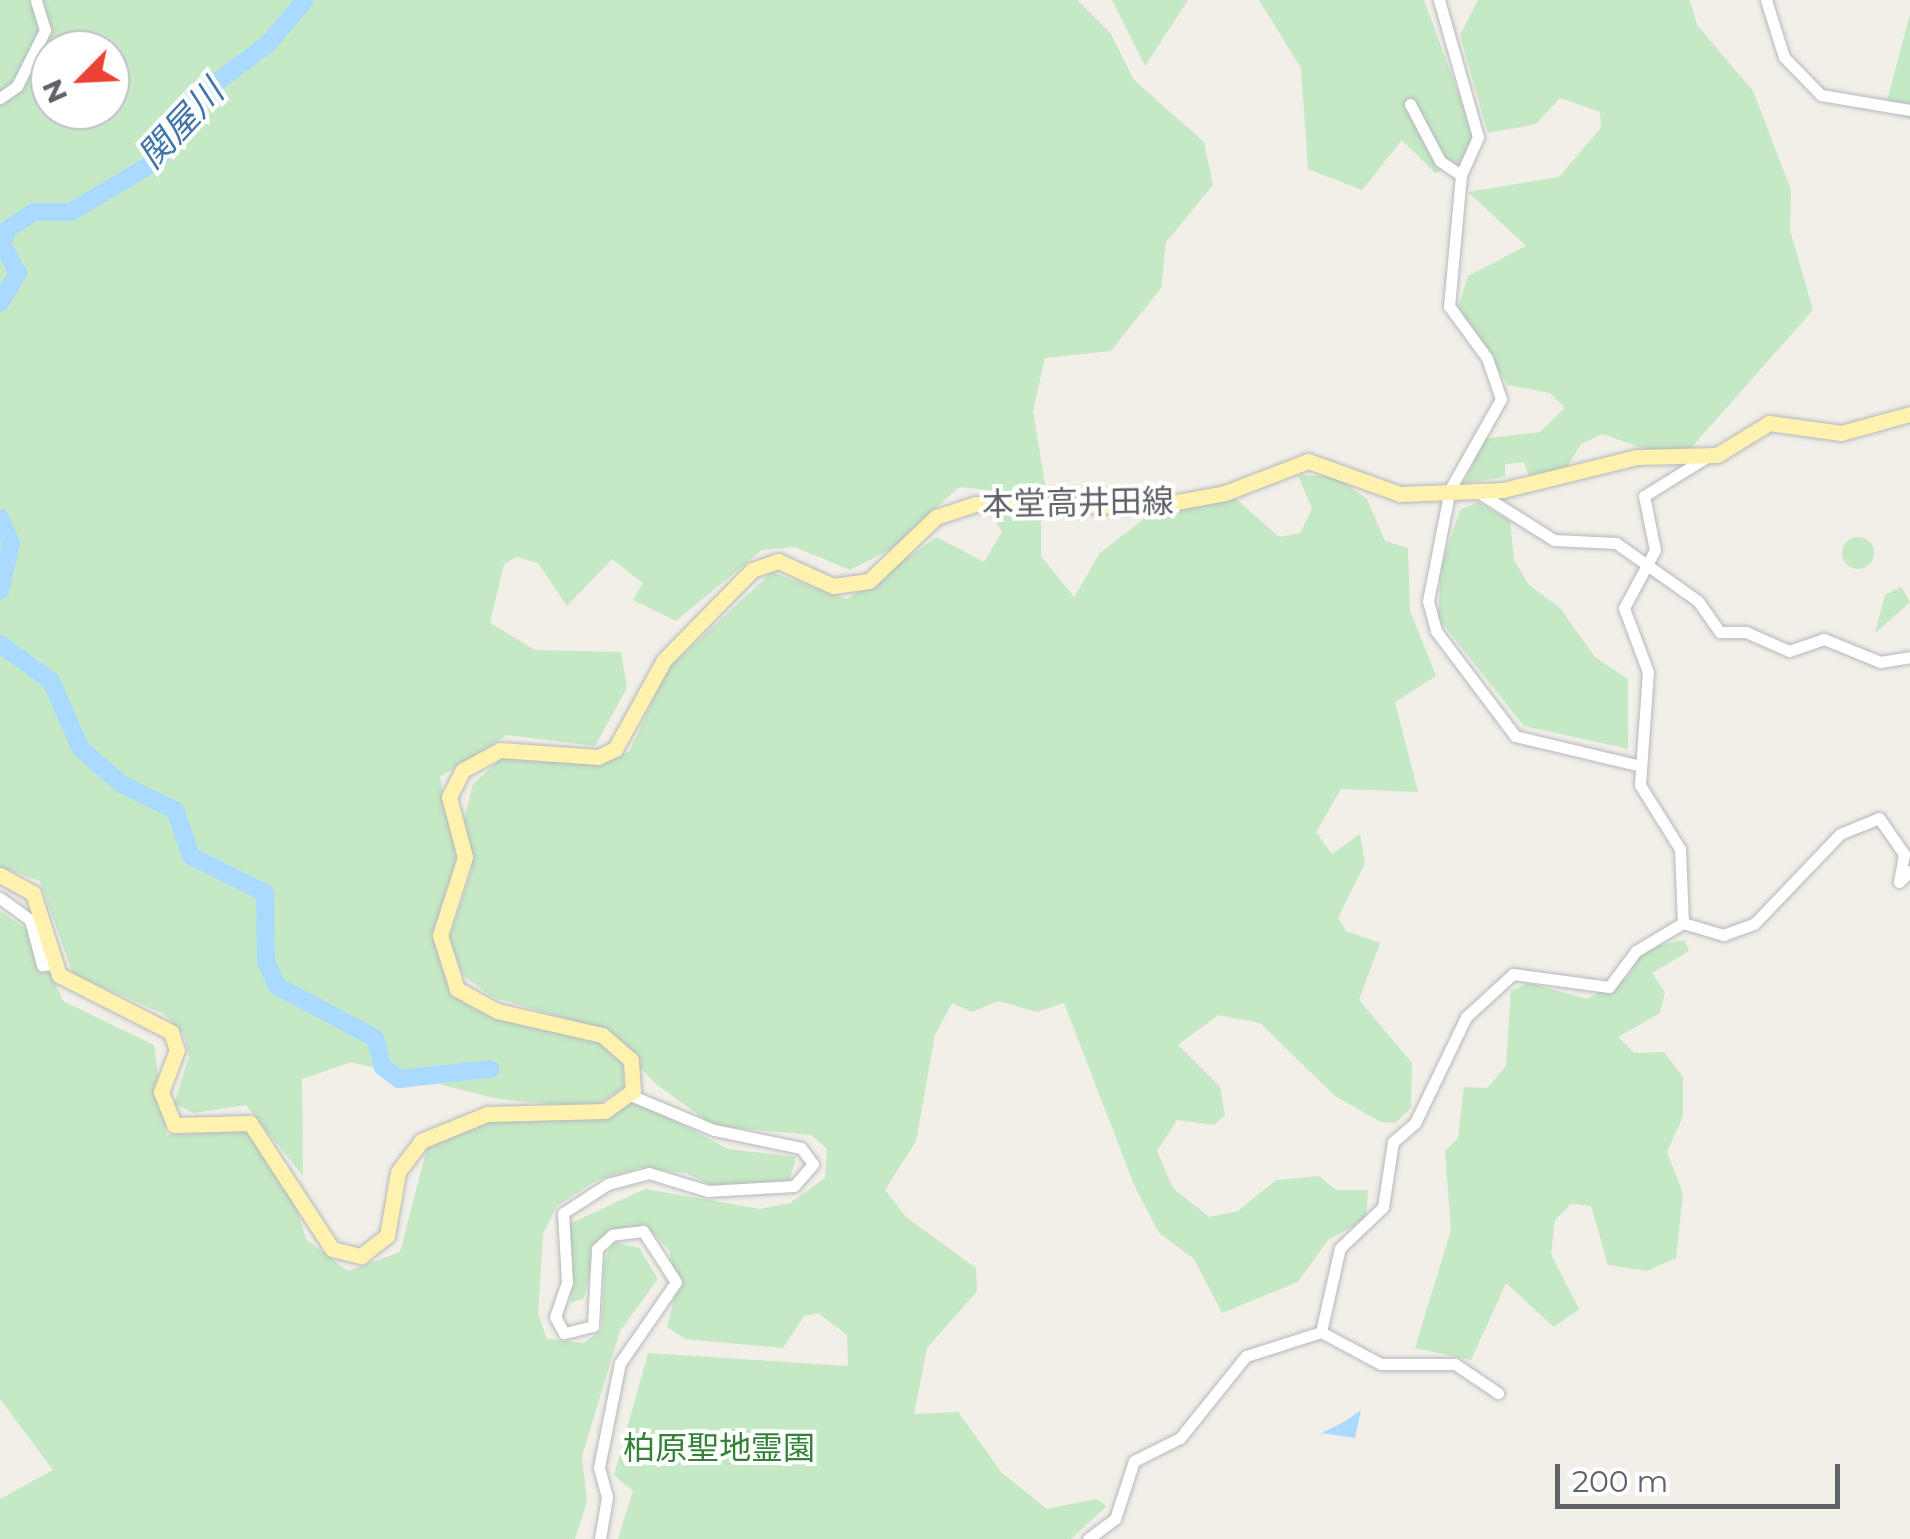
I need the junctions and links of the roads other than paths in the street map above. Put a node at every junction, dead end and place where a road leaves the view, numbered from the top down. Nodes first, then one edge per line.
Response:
1 (36, 0) edge
2 (1438, 0) edge
3 (1766, 0) edge
4 (0, 98) edge
5 (1410, 104) dead end
6 (1910, 110) edge
7 (1461, 176) junction
8 (1910, 414) edge
9 (1705, 458) junction
10 (1450, 488) junction
11 (1470, 489) junction
12 (1649, 565) junction
13 (1910, 656) edge
14 (1638, 765) junction
15 (1910, 871) edge
16 (0, 875) edge
17 (0, 898) edge
18 (1683, 923) junction
19 (52, 964) junction
20 (630, 1094) junction
21 (1321, 1332) junction
22 (1498, 1393) dead end
23 (600, 1539) edge
24 (1088, 1539) edge

1 - 4 street
2 - 7 street
3 - 6 street
5 - 7 street
7 - 10 street
8 - 9 main road, 本堂高井田線
9 - 11 main road, 本堂高井田線
9 - 12 street
10 - 11 main road, 本堂高井田線
10 - 14 street
10 - 20 main road, 本堂高井田線
11 - 12 street
12 - 13 street
12 - 14 street
14 - 18 street
15 - 18 street
16 - 19 main road
17 - 19 street
18 - 21 street
19 - 20 main road
20 - 23 street
21 - 22 street
21 - 24 street

